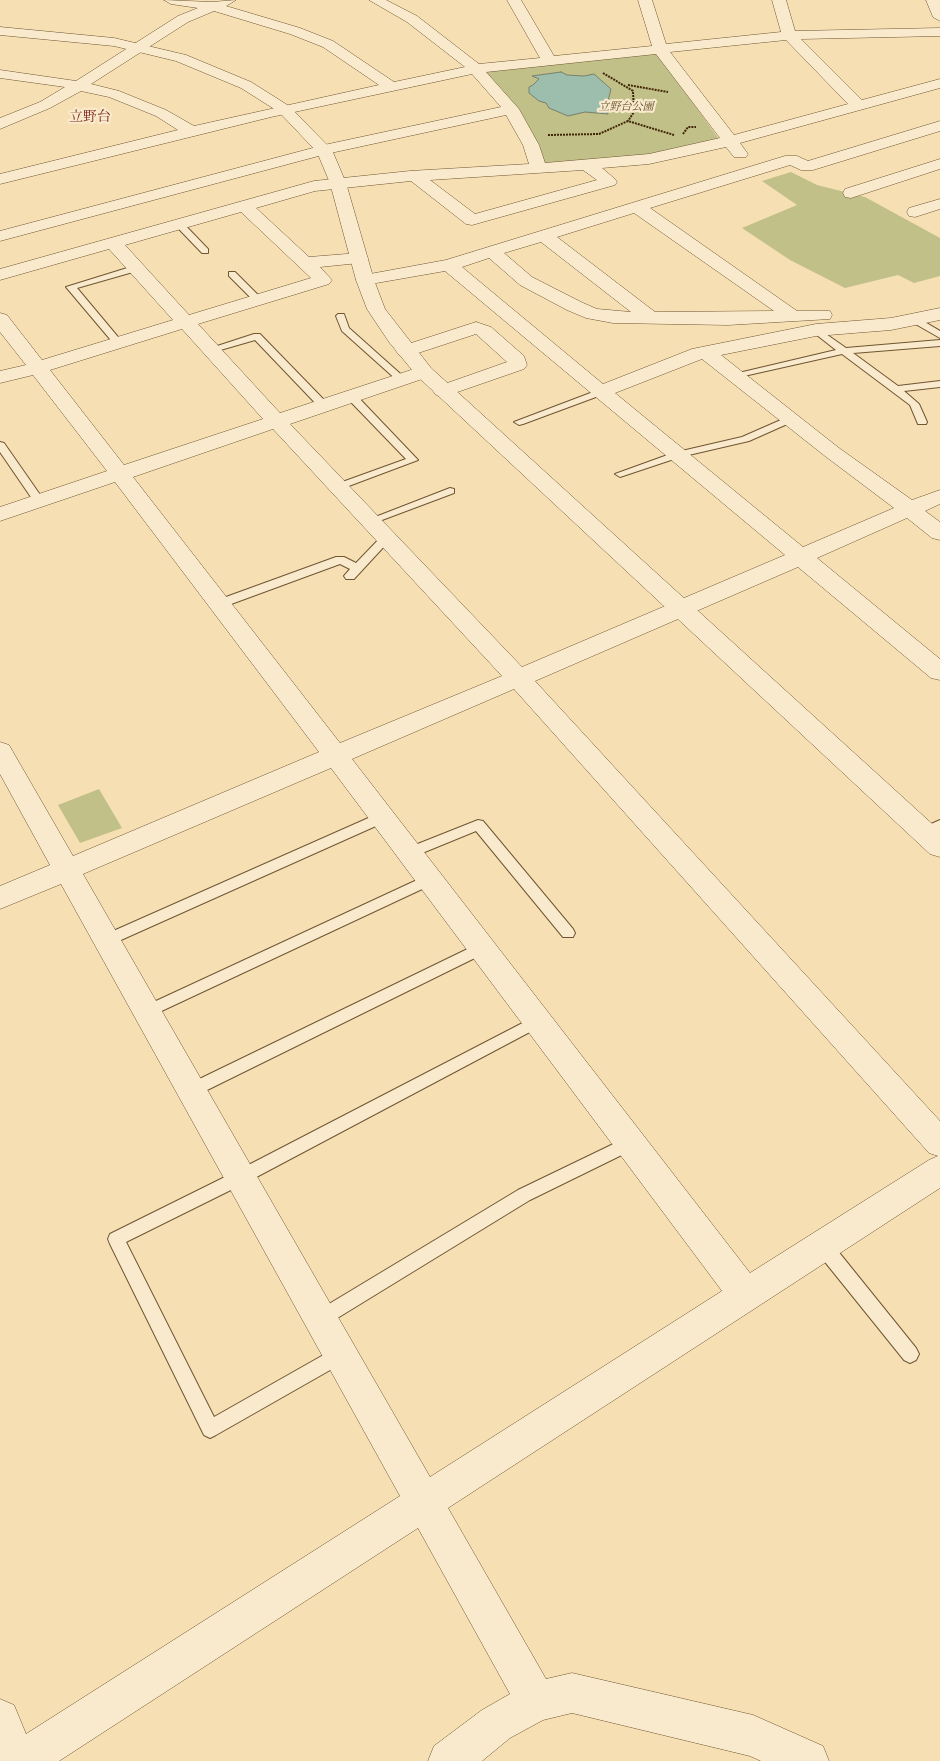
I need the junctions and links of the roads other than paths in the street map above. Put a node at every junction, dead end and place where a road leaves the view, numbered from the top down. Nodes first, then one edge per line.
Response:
1 (171, 0) edge
2 (229, 0) edge
3 (376, 0) edge
4 (514, 0) edge
5 (645, 0) edge
6 (779, 0) edge
7 (933, 0) edge
8 (211, 6) junction
9 (940, 17) edge
10 (0, 31) edge
11 (940, 32) edge
12 (788, 35) junction
13 (140, 47) junction
14 (661, 50) junction
15 (550, 62) junction
16 (476, 69) junction
17 (0, 74) edge
18 (940, 83) edge
19 (80, 86) junction
20 (391, 86) junction
21 (858, 105) junction
22 (284, 109) junction
23 (511, 109) junction
24 (0, 124) edge
25 (940, 126) edge
26 (190, 131) junction
27 (730, 141) junction
28 (324, 150) junction
29 (587, 165) junction
30 (938, 167) edge
31 (539, 168) junction
32 (754, 171) junction
33 (415, 176) junction
34 (0, 179) edge
35 (338, 183) junction
36 (851, 193) dead end
37 (245, 206) junction
38 (637, 207) junction
39 (179, 224) junction
40 (0, 236) edge
41 (544, 236) junction
42 (114, 244) junction
43 (205, 251) dead end
44 (492, 252) junction
45 (359, 258) junction
46 (304, 263) junction
47 (448, 266) junction
48 (1, 267) edge
49 (137, 268) junction
50 (232, 274) dead end
51 (365, 280) junction
52 (258, 300) junction
53 (940, 300) edge
54 (940, 314) edge
55 (342, 316) dead end
56 (794, 317) junction
57 (651, 318) junction
58 (0, 320) edge
59 (915, 320) junction
60 (185, 322) junction
61 (816, 330) junction
62 (940, 335) edge
63 (118, 343) junction
64 (940, 344) edge
65 (210, 350) junction
66 (406, 351) junction
67 (843, 351) junction
68 (707, 353) junction
69 (37, 368) junction
70 (424, 372) junction
71 (735, 375) junction
72 (0, 377) edge
73 (402, 380) junction
74 (940, 384) edge
75 (896, 389) junction
76 (443, 391) junction
77 (601, 392) junction
78 (352, 397) junction
79 (324, 406) junction
80 (790, 419) junction
81 (278, 422) junction
82 (518, 422) dead end
83 (922, 422) dead end
84 (0, 445) edge
85 (677, 455) junction
86 (12, 463) junction
87 (0, 467) edge
88 (120, 474) junction
89 (620, 474) dead end
90 (338, 487) junction
91 (450, 491) dead end
92 (940, 496) edge
93 (39, 501) junction
94 (909, 510) junction
95 (0, 514) edge
96 (378, 530) junction
97 (940, 533) edge
98 (801, 558) junction
99 (219, 604) junction
100 (682, 609) junction
101 (940, 672) edge
102 (518, 678) junction
103 (0, 751) edge
104 (335, 755) junction
105 (382, 817) junction
106 (935, 835) edge
107 (410, 853) junction
108 (67, 869) junction
109 (430, 879) junction
110 (0, 898) edge
111 (568, 933) dead end
112 (107, 940) junction
113 (482, 948) junction
114 (148, 1012) junction
115 (538, 1021) junction
116 (192, 1090) junction
117 (630, 1142) junction
118 (940, 1143) edge
119 (940, 1170) edge
120 (241, 1177) junction
121 (823, 1246) junction
122 (746, 1295) junction
123 (320, 1319) junction
124 (910, 1354) dead end
125 (340, 1355) junction
126 (424, 1503) junction
127 (536, 1701) junction
128 (0, 1718) edge
129 (15, 1761) edge
130 (22, 1761) edge
131 (449, 1761) edge
132 (808, 1761) edge

1 - 8 street
2 - 8 street
3 - 16 street
4 - 15 street
5 - 14 street
6 - 12 street
7 - 9 street
8 - 13 street
8 - 20 street
10 - 13 street
11 - 12 street
12 - 14 street
12 - 21 street
13 - 19 street
13 - 22 street
14 - 15 street
14 - 27 street
15 - 16 street
16 - 20 street
16 - 23 street
17 - 19 street
18 - 21 street
19 - 24 street
19 - 26 street
20 - 22 street
21 - 27 street
22 - 26 street
22 - 28 street
23 - 28 street
23 - 31 street
25 - 32 street
26 - 34 street
27 - 29 street
27 - 32 street
28 - 35 street
28 - 40 street
29 - 31 street
29 - 33 street
30 - 36 street
31 - 33 street
32 - 38 street
33 - 35 street
35 - 37 street
35 - 45 street
37 - 39 street
37 - 46 street
38 - 41 street
38 - 56 street
39 - 42 street
39 - 43 lane
41 - 44 street
41 - 57 street
42 - 48 street
42 - 49 street
44 - 47 street
44 - 57 street
45 - 46 street
45 - 51 street
46 - 52 street
47 - 51 street
47 - 77 street
49 - 60 street
49 - 63 lane
50 - 52 lane
51 - 66 street
52 - 60 street
53 - 56 street
54 - 59 street
55 - 73 lane
56 - 57 street
58 - 69 street
59 - 61 street
59 - 62 lane
60 - 63 street
60 - 65 street
61 - 67 lane
61 - 68 street
63 - 69 street
64 - 67 lane
65 - 79 lane
65 - 81 street
66 - 70 street
66 - 76 street
67 - 71 lane
67 - 75 lane
68 - 71 street
68 - 77 street
69 - 72 street
69 - 88 street
70 - 73 street
70 - 76 street
71 - 80 street
73 - 78 street
74 - 75 lane
75 - 83 lane
76 - 100 street
77 - 82 lane
77 - 85 street
78 - 79 street
78 - 90 lane
79 - 81 street
80 - 85 lane
80 - 94 street
81 - 88 street
81 - 90 street
84 - 86 lane
85 - 89 lane
85 - 98 street
86 - 87 lane
86 - 93 lane
88 - 93 street
88 - 99 street
90 - 96 street
91 - 96 lane
92 - 94 street
93 - 95 street
94 - 97 street
94 - 98 street
96 - 99 lane
96 - 102 street
98 - 100 street
98 - 101 street
99 - 104 street
100 - 102 street
100 - 106 street
102 - 104 street
102 - 118 street
103 - 108 street
104 - 105 street
104 - 108 street
105 - 107 street
105 - 112 lane
107 - 109 street
107 - 111 lane
108 - 110 street
108 - 112 street
109 - 113 street
109 - 114 lane
112 - 114 street
113 - 115 street
113 - 116 lane
114 - 116 street
115 - 117 street
115 - 120 lane
116 - 120 street
117 - 122 street
117 - 123 lane
119 - 121 street
120 - 123 street
120 - 125 lane
121 - 122 street
121 - 124 lane
122 - 126 street
123 - 125 street
125 - 126 street
126 - 127 street
126 - 130 street
127 - 131 street
127 - 132 street
128 - 129 street

